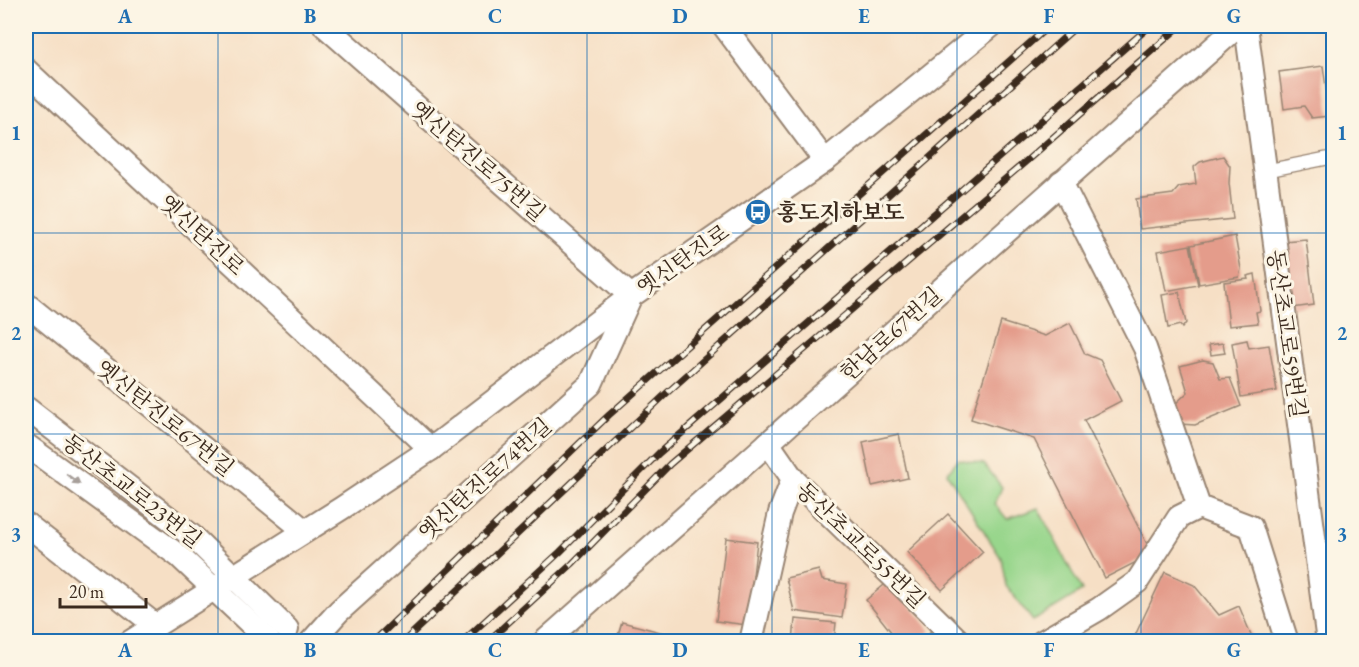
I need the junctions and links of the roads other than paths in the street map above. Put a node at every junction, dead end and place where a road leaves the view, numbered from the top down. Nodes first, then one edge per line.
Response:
1 (325, 26) edge
2 (724, 26) edge
3 (991, 26) edge
4 (1238, 26) edge
5 (1246, 26) edge
6 (26, 70) edge
7 (1334, 157) edge
8 (825, 161) junction
9 (1265, 171) junction
10 (1061, 182) junction
11 (631, 296) junction
12 (26, 304) edge
13 (26, 408) edge
14 (768, 443) junction
15 (26, 445) edge
16 (431, 449) junction
17 (793, 479) junction
18 (1199, 507) junction
19 (26, 524) edge
20 (305, 531) junction
21 (234, 575) junction
22 (215, 588) junction
23 (156, 625) junction
24 (547, 641) edge
25 (130, 642) edge
26 (311, 642) edge
27 (752, 642) edge
28 (960, 642) edge
29 (1042, 642) edge
30 (1287, 642) edge
31 (1328, 642) edge

1 - 11 street, 옛신탄진로75번길
2 - 8 street
3 - 8 street, 옛신탄진로
4 - 10 street, 한남로67번길
5 - 9 street, 동산초교로59번길
6 - 16 street, 옛신탄진로
7 - 9 lane
8 - 11 street, 옛신탄진로
9 - 31 street, 동산초교로59번길
10 - 14 street, 한남로67번길
10 - 18 street
11 - 16 street, 옛신탄진로
11 - 26 street, 옛신탄진로74번길
12 - 20 street, 옛신탄진로67번길
13 - 21 street, 동산초교로23번길
14 - 17 street, 동산초교로55번길
14 - 24 street, 한남로67번길
15 -> 22 street, 동산초교로23번길
16 - 20 street, 옛신탄진로
17 - 27 street
17 - 28 street, 동산초교로55번길
18 - 29 street
18 - 30 street
19 - 23 street
20 - 21 street, 옛신탄진로
21 - 22 street, 옛신탄진로
21 - 22 street, 동산초교로23번길
22 - 23 street, 옛신탄진로
23 - 25 street, 옛신탄진로

